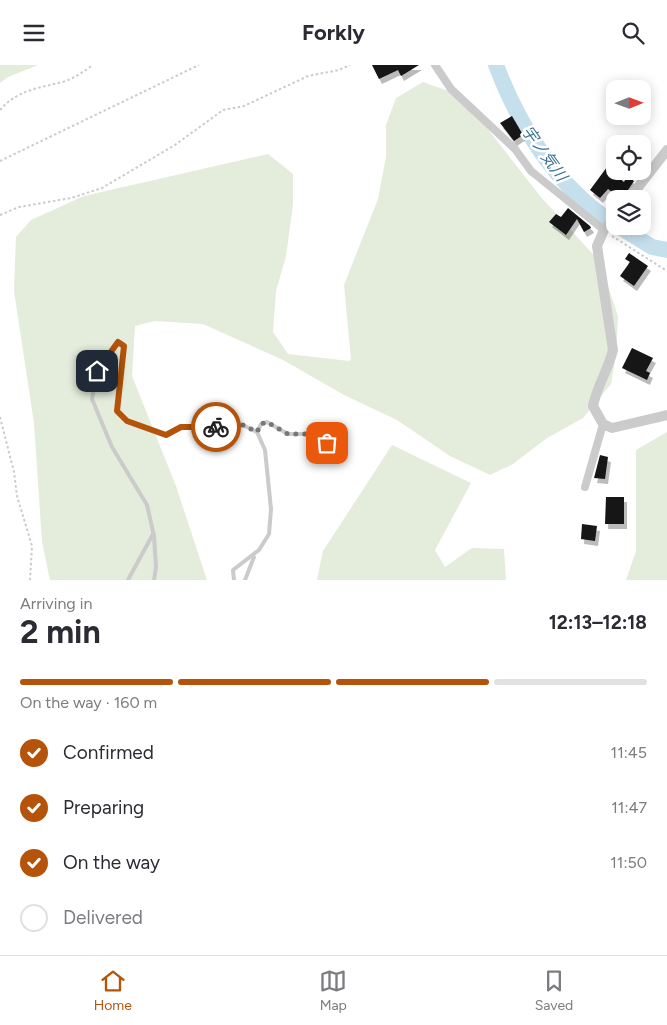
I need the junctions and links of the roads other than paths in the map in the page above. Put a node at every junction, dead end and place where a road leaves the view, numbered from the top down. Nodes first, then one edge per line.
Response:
1 (435, 65) edge
2 (667, 151) edge
3 (636, 190) edge
4 (606, 227) edge
5 (604, 230) junction
6 (667, 415) edge
7 (603, 424) junction
8 (257, 432) junction
9 (327, 443) dead end
10 (585, 487) dead end
11 (154, 533) junction
12 (256, 553) junction
13 (128, 580) edge
14 (154, 580) edge
15 (234, 580) edge
16 (245, 580) edge

1 - 5 street
2 - 3 street
4 - 5 street
5 - 7 street
6 - 7 street
7 - 10 street
8 - 9 lane
8 - 11 lane
8 - 12 lane
11 - 13 lane
11 - 14 lane
12 - 15 lane
12 - 16 lane

